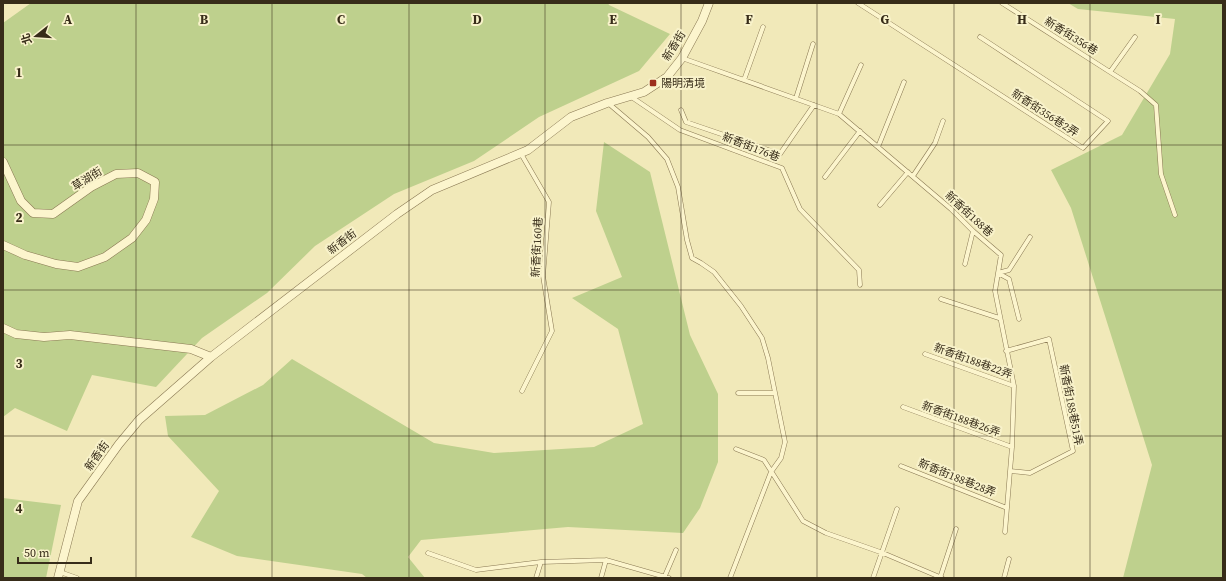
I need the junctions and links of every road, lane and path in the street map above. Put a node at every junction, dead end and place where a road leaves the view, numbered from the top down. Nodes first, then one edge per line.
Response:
1 (709, 3) edge
2 (858, 3) edge
3 (1002, 3) edge
4 (762, 27) dead end
5 (980, 37) dead end
6 (1135, 37) dead end
7 (813, 44) dead end
8 (682, 58) junction
9 (861, 65) dead end
10 (1110, 72) junction
11 (744, 80) junction
12 (904, 82) dead end
13 (630, 96) junction
14 (796, 98) junction
15 (608, 103) junction
16 (814, 105) junction
17 (681, 110) dead end
18 (839, 114) junction
19 (943, 121) dead end
20 (860, 131) junction
21 (878, 147) junction
22 (520, 152) junction
23 (3, 162) edge
24 (908, 172) junction
25 (913, 176) junction
26 (825, 177) dead end
27 (880, 205) dead end
28 (1175, 215) dead end
29 (973, 231) junction
30 (1030, 237) dead end
31 (3, 245) edge
32 (965, 264) dead end
33 (998, 273) junction
34 (860, 284) dead end
35 (941, 300) dead end
36 (1000, 318) junction
37 (1019, 319) dead end
38 (3, 328) edge
39 (1006, 351) junction
40 (925, 354) dead end
41 (211, 357) junction
42 (1014, 386) junction
43 (522, 391) dead end
44 (738, 393) dead end
45 (775, 393) junction
46 (903, 407) dead end
47 (1012, 447) junction
48 (736, 449) dead end
49 (901, 466) dead end
50 (771, 472) junction
51 (1010, 472) junction
52 (1007, 508) junction
53 (897, 509) dead end
54 (956, 529) dead end
55 (1005, 532) dead end
56 (676, 550) dead end
57 (428, 553) dead end
58 (883, 553) junction
59 (1009, 559) dead end
60 (606, 560) junction
61 (541, 562) junction
62 (59, 575) edge
63 (77, 578) edge
64 (536, 578) edge
65 (601, 578) edge
66 (666, 578) edge
67 (730, 578) edge
68 (873, 578) edge
69 (941, 578) edge
70 (1004, 578) edge

1 - 8 street, 新香街
2 - 5 lane, 新香街356巷2弄
3 - 10 lane, 新香街356巷
4 - 11 lane
6 - 10 lane
7 - 14 lane
8 - 11 lane, 新香街188巷
8 - 13 street, 新香街
9 - 18 lane
10 - 28 lane, 新香街356巷
11 - 14 lane, 新香街188巷
12 - 21 lane
13 - 15 street, 新香街
13 - 34 lane, 新香街176巷
14 - 16 lane, 新香街188巷
15 - 22 street, 新香街
15 - 45 lane
16 - 17 lane
16 - 18 lane, 新香街188巷
18 - 20 lane, 新香街188巷
19 - 25 lane
20 - 21 lane, 新香街188巷
20 - 26 lane
21 - 24 lane, 新香街188巷
22 - 41 street, 新香街
22 - 43 lane, 新香街160巷
23 - 31 street, 草湖街
24 - 25 lane, 新香街188巷
24 - 27 lane
25 - 29 lane, 新香街188巷
29 - 32 lane
29 - 33 lane, 新香街188巷
30 - 33 lane
33 - 36 lane, 新香街188巷
33 - 37 lane
35 - 36 lane
36 - 39 lane, 新香街188巷
38 - 41 street
39 - 42 lane, 新香街188巷
39 - 51 lane, 新香街188巷51弄
40 - 42 lane, 新香街188巷22弄
41 - 62 street, 新香街
42 - 47 lane, 新香街188巷
44 - 45 lane
45 - 50 lane
46 - 47 lane, 新香街188巷26弄
47 - 51 lane, 新香街188巷
48 - 50 lane
49 - 52 lane, 新香街188巷28弄
50 - 58 lane
50 - 67 lane
51 - 52 lane, 新香街188巷
52 - 55 lane, 新香街188巷
53 - 58 lane
54 - 69 lane
56 - 66 lane
57 - 61 lane
58 - 68 lane
58 - 69 lane
59 - 70 lane
60 - 61 lane
60 - 65 lane
60 - 66 lane
61 - 64 lane
62 - 63 lane

